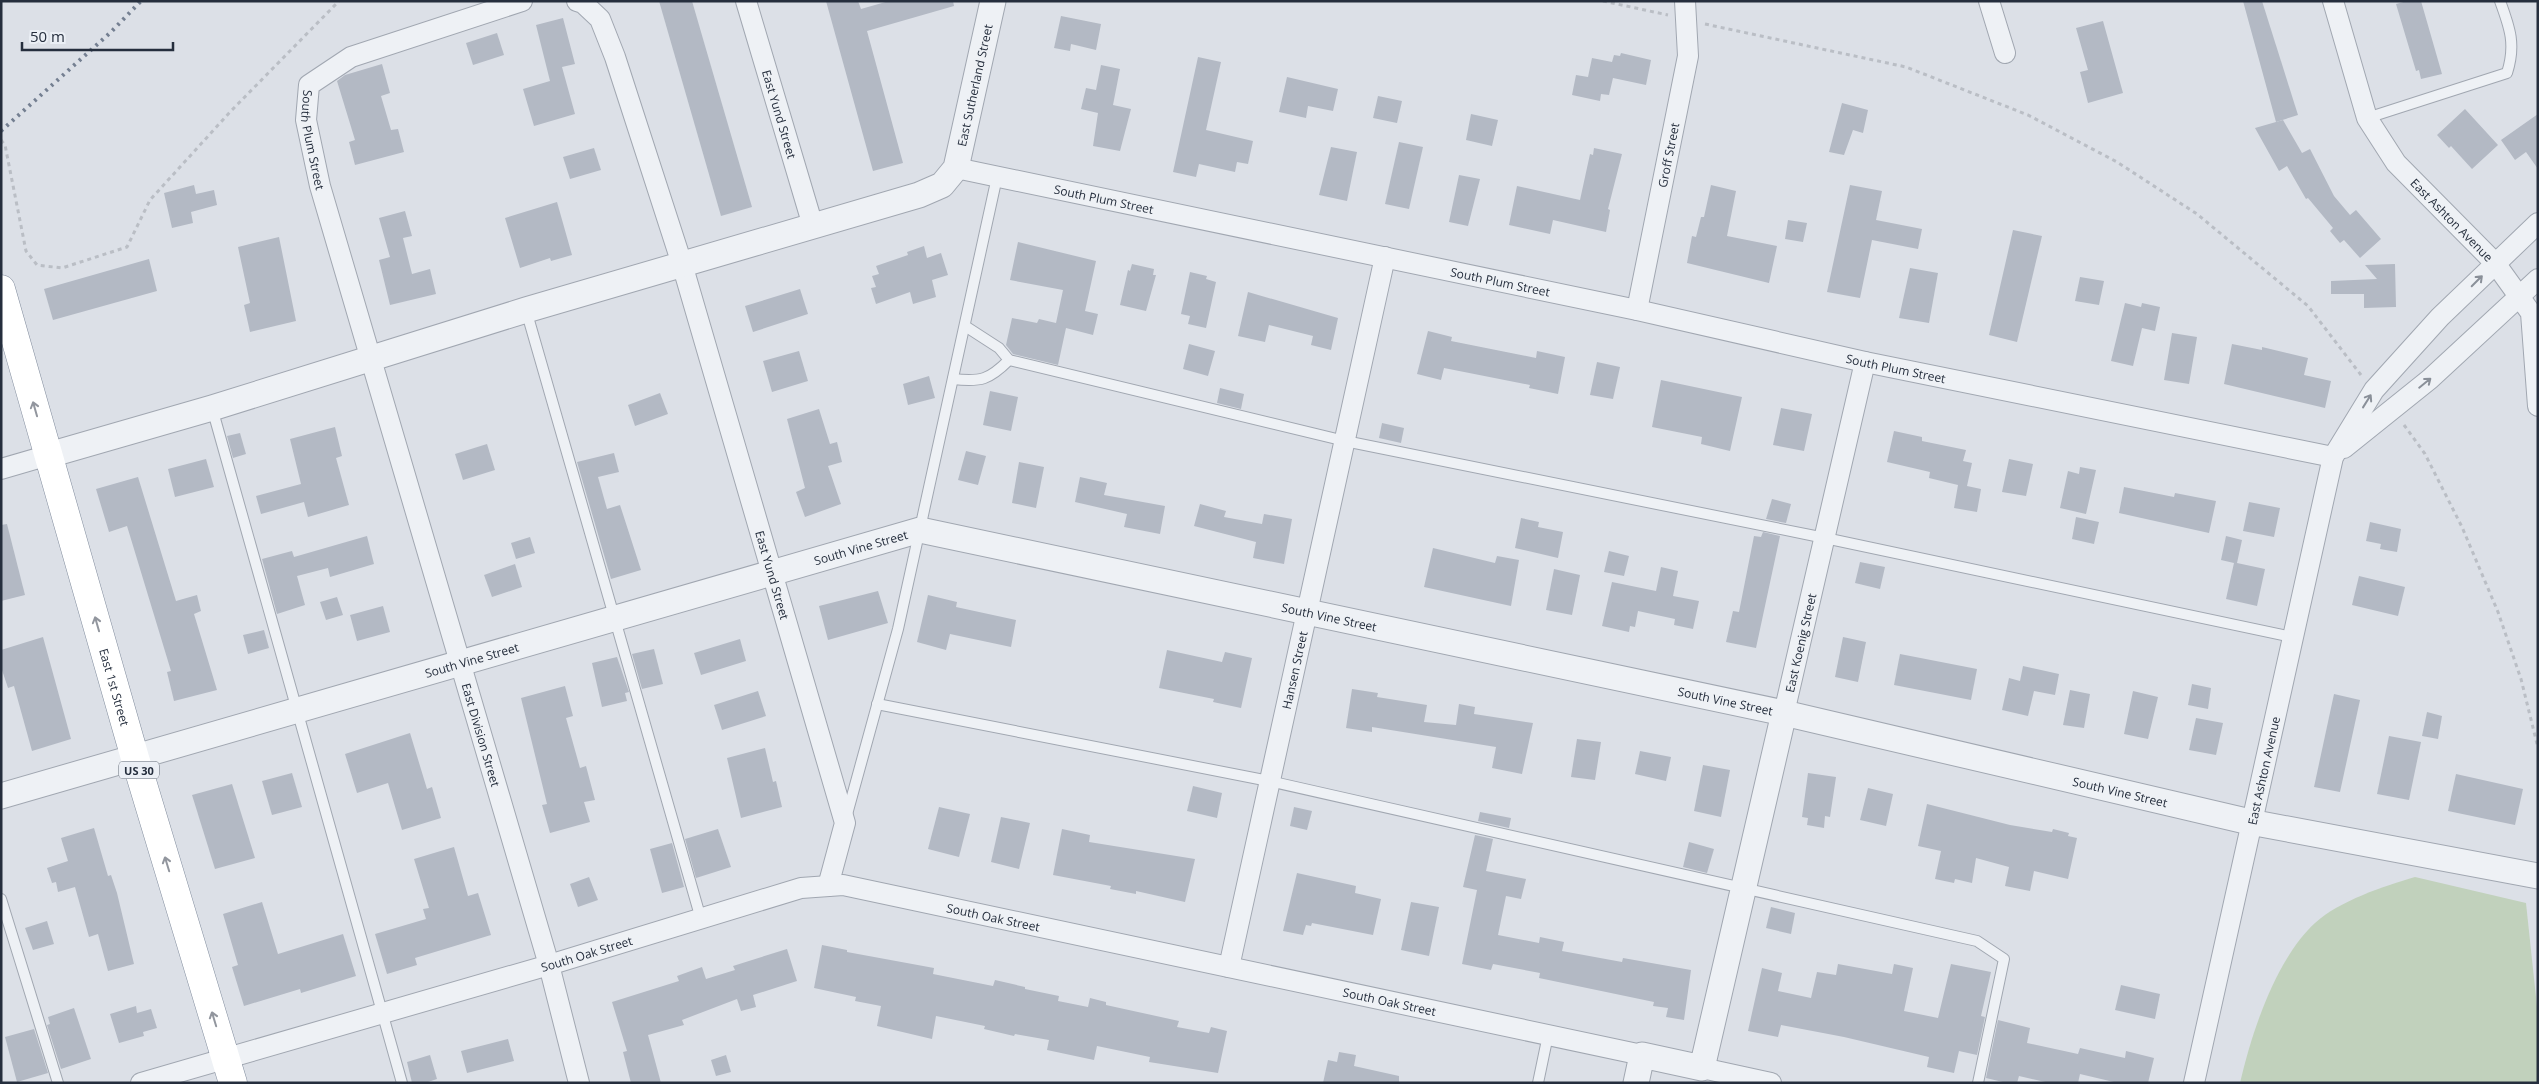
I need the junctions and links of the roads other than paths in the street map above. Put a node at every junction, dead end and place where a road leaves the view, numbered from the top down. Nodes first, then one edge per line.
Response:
1 (522, 1) edge
2 (577, 1) edge
3 (746, 1) edge
4 (993, 1) edge
5 (1989, 1) edge
6 (2333, 1) edge
7 (2500, 1) edge
8 (1685, 10) edge
9 (2005, 54) dead end
10 (2367, 118) junction
11 (956, 168) junction
12 (997, 176) junction
13 (2538, 223) edge
14 (813, 226) junction
15 (1385, 257) junction
16 (682, 264) junction
17 (2495, 264) junction
18 (2538, 279) edge
19 (1, 289) edge
20 (2519, 296) junction
21 (526, 310) junction
22 (1637, 310) junction
23 (965, 326) junction
24 (370, 358) junction
25 (1009, 360) junction
26 (1865, 362) junction
27 (953, 379) junction
28 (2538, 406) edge
29 (212, 408) junction
30 (1345, 440) junction
31 (49, 455) junction
32 (2333, 458) junction
33 (1, 469) edge
34 (920, 530) junction
35 (1825, 538) junction
36 (772, 573) junction
37 (1307, 613) junction
38 (614, 619) junction
39 (2292, 637) junction
40 (460, 664) junction
41 (877, 704) junction
42 (298, 712) junction
43 (1784, 713) junction
44 (135, 758) junction
45 (1270, 782) junction
46 (1, 796) edge
47 (2250, 822) junction
48 (845, 823) junction
49 (2538, 876) edge
50 (828, 886) junction
51 (1743, 887) junction
52 (1, 899) edge
53 (701, 919) junction
54 (549, 965) junction
55 (1229, 967) junction
56 (382, 1013) junction
57 (1548, 1035) junction
58 (1642, 1055) junction
59 (1702, 1068) junction
60 (229, 1071) edge
61 (58, 1083) edge
62 (141, 1083) edge
63 (402, 1083) edge
64 (579, 1083) edge
65 (1538, 1083) edge
66 (1636, 1083) edge
67 (1770, 1083) edge
68 (1978, 1083) edge
69 (2194, 1083) edge

1 - 24 street, South Plum Street
2 - 16 street
3 - 14 street, East Yund Street
4 - 11 street, East Sutherland Street
5 - 9 street
6 - 10 street, East Ashton Avenue
7 - 10 lane
8 - 22 street, Groff Street
10 - 17 street, East Ashton Avenue
11 - 12 street, South Plum Street
11 - 14 street
12 - 15 street, South Plum Street
12 - 23 lane
13 - 17 street
14 - 16 street
15 - 22 street, South Plum Street
15 - 30 street, Hansen Street
16 - 21 street
16 - 36 street, East Yund Street
17 - 20 street
32 -> 17 street, East Ashton Avenue
18 - 20 street
31 -> 19 highway, East 1st Street / US 30
20 - 28 street
32 -> 20 street
21 - 24 street
21 - 38 lane
22 - 26 street, South Plum Street
23 - 25 lane
23 - 27 lane
24 - 29 street
24 - 40 street, East Division Street
25 - 27 lane
25 - 30 lane
26 - 32 street, South Plum Street
26 - 35 street, East Koenig Street
27 - 34 lane
29 - 31 street
29 - 42 lane
30 - 35 lane
30 - 37 street, Hansen Street
31 - 33 street
44 -> 31 highway, East 1st Street / US 30
32 - 39 street, East Ashton Avenue
34 - 36 street, South Vine Street
34 - 37 street, South Vine Street
34 - 41 lane
35 - 39 lane
35 - 43 street, East Koenig Street
36 - 38 street, South Vine Street
36 - 48 street, East Yund Street
37 - 43 street, South Vine Street
37 - 45 street, Hansen Street
38 - 40 street, South Vine Street
38 - 53 lane
39 - 47 street, East Ashton Avenue
40 - 42 street, South Vine Street
40 - 54 street, East Division Street
41 - 45 lane
41 - 48 lane
42 - 44 street, South Vine Street
42 - 56 lane
43 - 47 street, South Vine Street
43 - 51 street, East Koenig Street
44 - 46 street, South Vine Street
60 -> 44 highway, East 1st Street / US 30
45 - 51 lane
45 - 55 street, Hansen Street
47 - 49 street, South Vine Street
47 - 69 street, East Ashton Avenue
48 - 50 street
50 - 53 street, South Oak Street
50 - 55 street, South Oak Street
51 - 59 street, East Koenig Street
51 - 68 lane
52 - 61 lane
53 - 54 street, South Oak Street
54 - 56 street, South Oak Street
54 - 64 street, East Division Street
55 - 57 street, South Oak Street
56 - 60 street, South Oak Street
56 - 63 lane
57 - 58 street, South Oak Street
57 - 65 lane
58 - 59 street, South Oak Street
58 - 66 street
59 - 67 street, South Oak Street
60 - 62 street, South Oak Street

